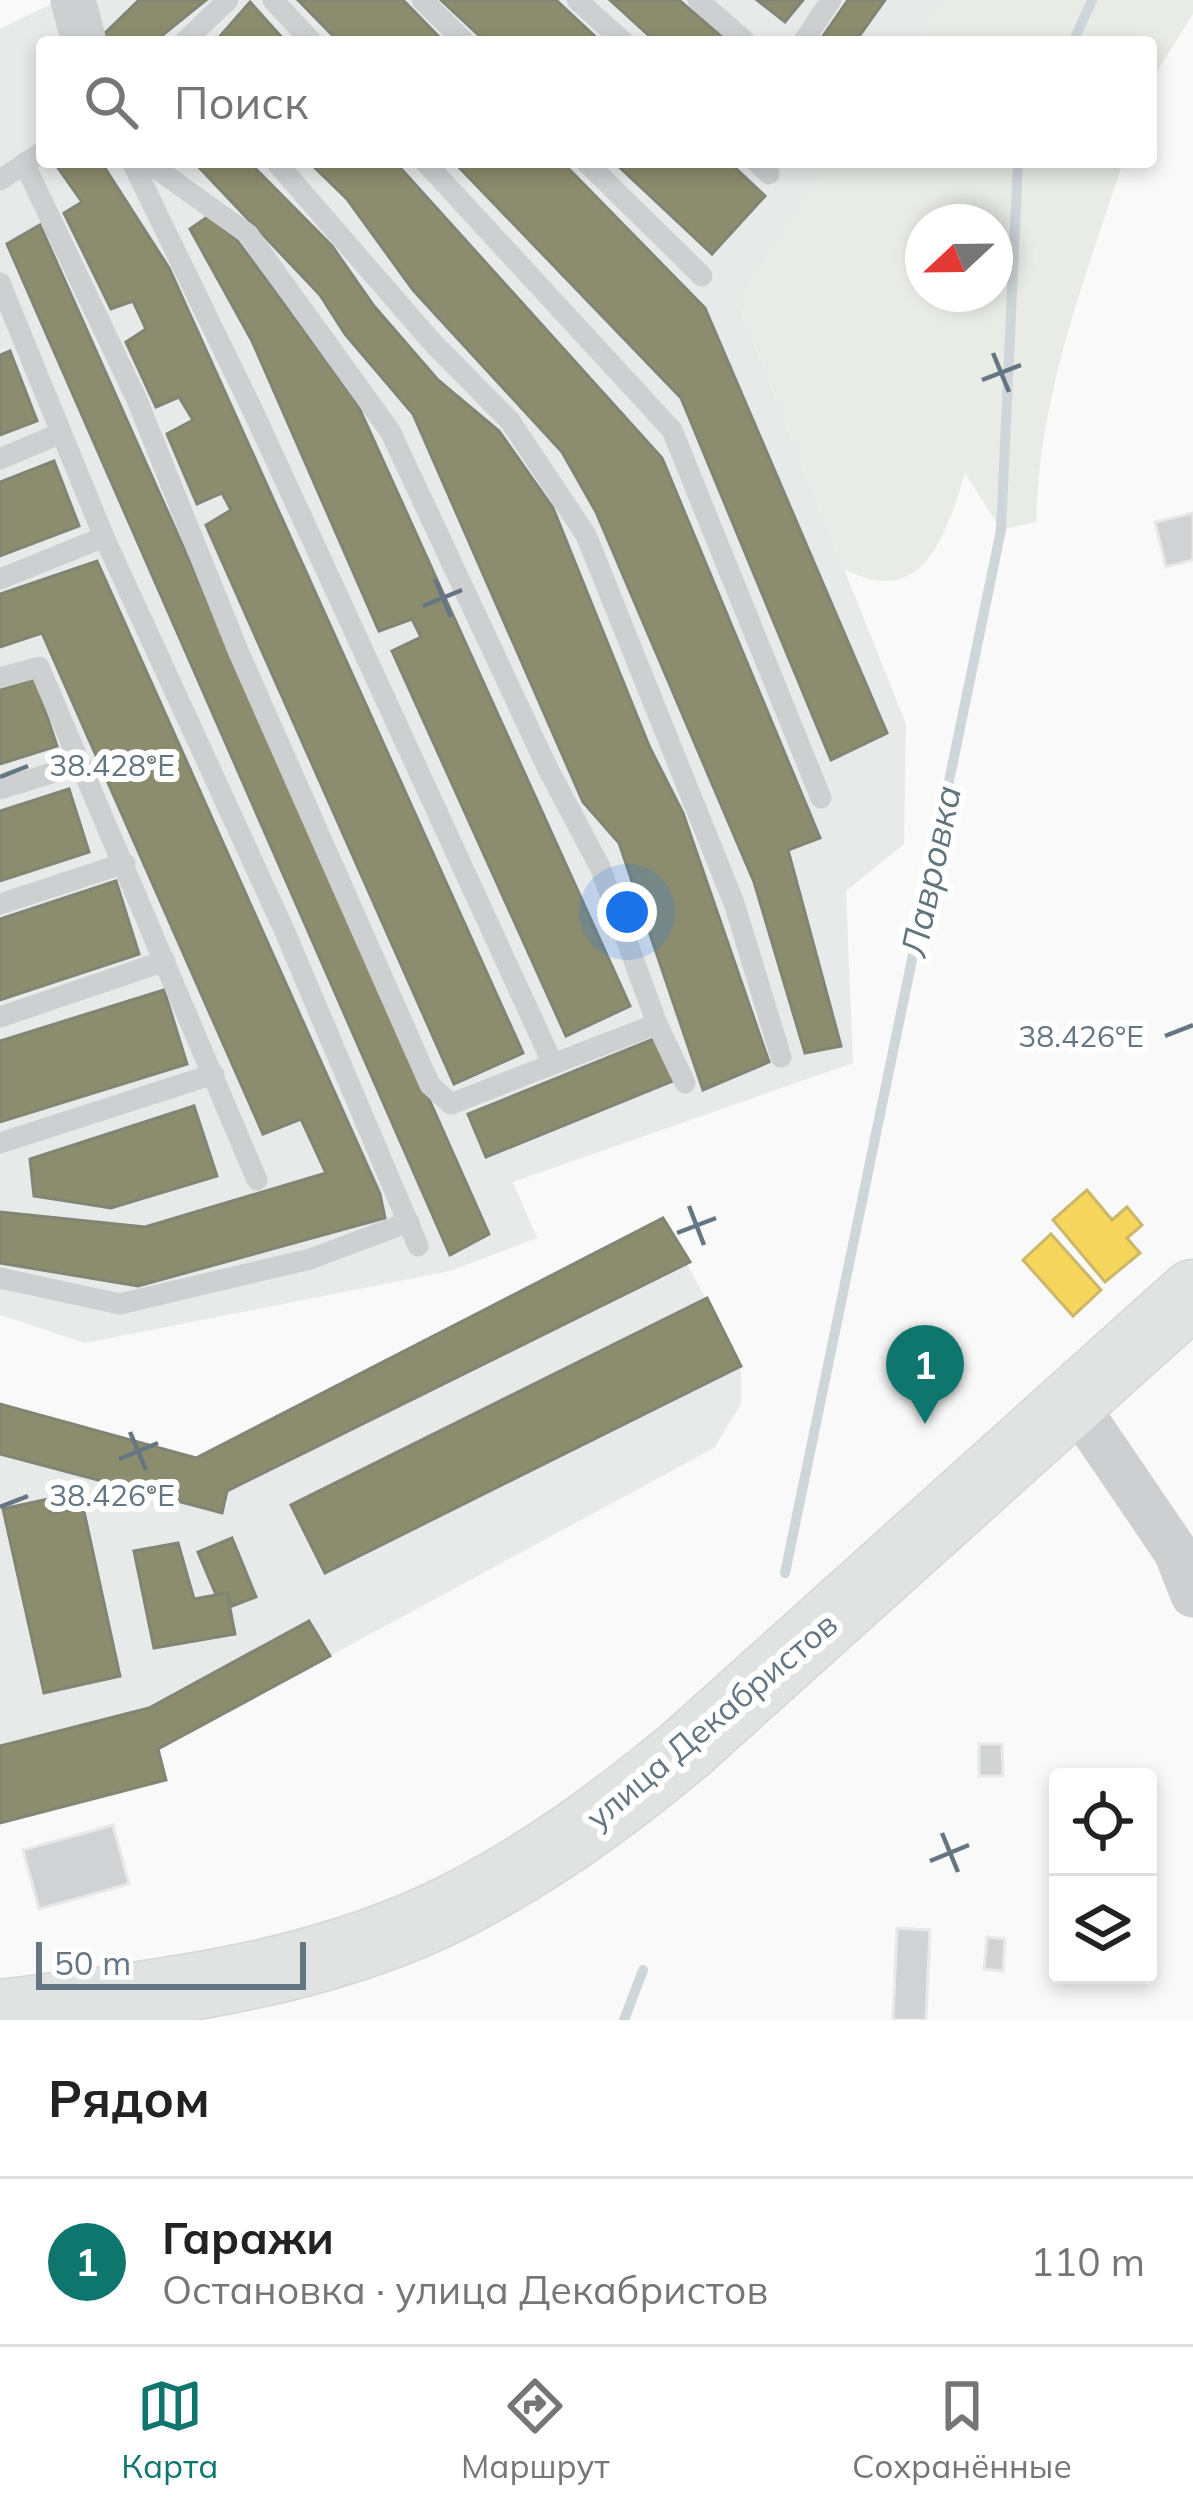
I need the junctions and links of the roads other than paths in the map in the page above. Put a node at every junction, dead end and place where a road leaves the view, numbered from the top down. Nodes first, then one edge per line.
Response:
1 (228, 0) edge
2 (273, 0) edge
3 (422, 0) edge
4 (577, 0) edge
5 (698, 0) edge
6 (831, 0) edge
7 (190, 36) edge
8 (306, 36) edge
9 (459, 36) edge
10 (616, 36) edge
11 (739, 36) edge
12 (807, 36) edge
13 (33, 158) edge
14 (37, 168) edge
15 (135, 168) edge
16 (155, 168) edge
17 (281, 168) edge
18 (431, 168) edge
19 (592, 168) edge
20 (0, 180) edge
21 (702, 276) dead end
22 (0, 284) edge
23 (8, 323) edge
24 (62, 433) junction
25 (0, 459) edge
26 (104, 537) junction
27 (0, 579) edge
28 (0, 678) edge
29 (81, 764) junction
30 (0, 790) edge
31 (821, 798) dead end
32 (125, 863) junction
33 (0, 904) edge
34 (165, 961) junction
35 (0, 1017) edge
36 (657, 1024) junction
37 (781, 1057) dead end
38 (553, 1064) junction
39 (214, 1074) junction
40 (685, 1083) dead end
41 (0, 1143) edge
42 (257, 1180) dead end
43 (409, 1222) junction
44 (418, 1246) dead end
45 (0, 1277) edge
46 (1193, 1293) edge
47 (1074, 1402) junction
48 (1193, 1595) edge
49 (0, 2014) edge

1 - 7 lane
2 - 8 lane
3 - 9 lane
4 - 10 lane
5 - 11 lane
6 - 12 lane
13 - 20 lane
14 - 38 lane
15 - 38 lane
16 - 36 lane
17 - 37 lane
18 - 31 lane
19 - 21 lane
22 - 23 lane
23 - 24 lane
24 - 25 lane
24 - 26 lane
26 - 27 lane
26 - 43 lane
28 - 29 lane
29 - 30 lane
29 - 32 lane
32 - 33 lane
32 - 34 lane
34 - 35 lane
34 - 39 lane
36 - 38 lane
36 - 40 lane
39 - 41 lane
39 - 42 lane
43 - 44 lane
43 - 45 lane
46 - 47 highway, улица Декабристов
47 - 48 street
47 - 49 highway, улица Декабристов

